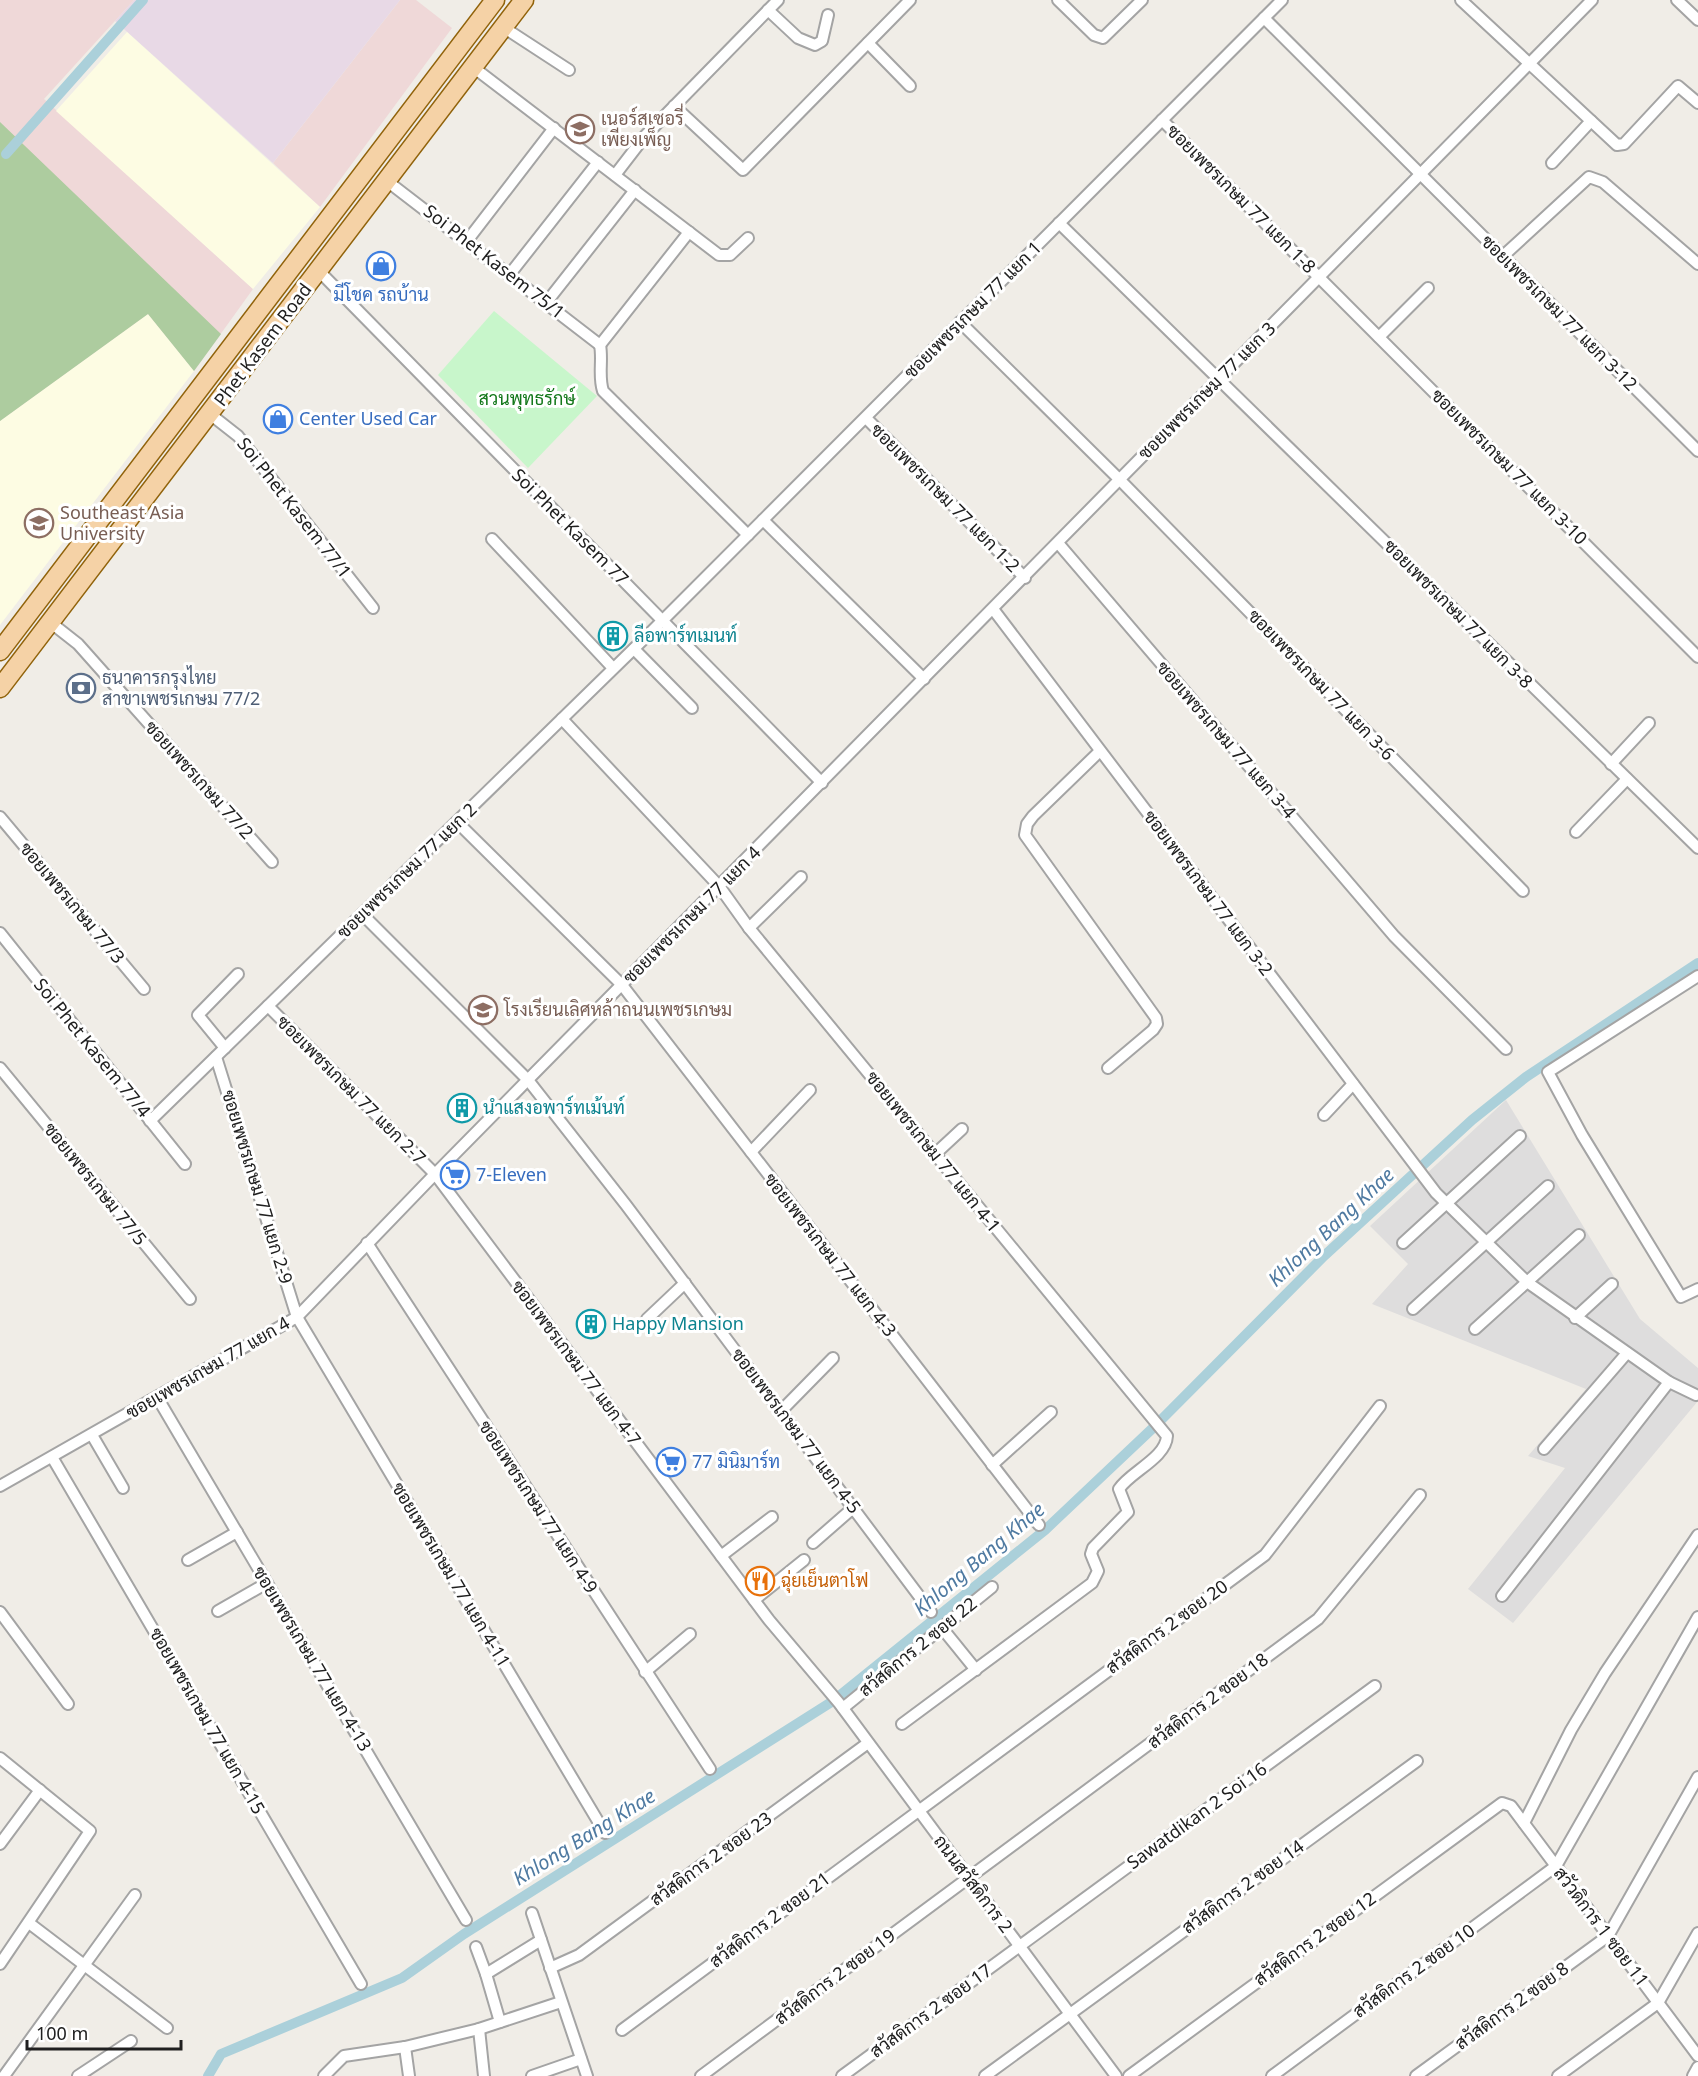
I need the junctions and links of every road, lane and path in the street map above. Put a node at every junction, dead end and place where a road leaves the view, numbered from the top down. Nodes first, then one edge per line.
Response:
1 (495, 0) edge
2 (524, 0) edge
3 (778, 0) edge
4 (910, 0) edge
5 (1058, 0) edge
6 (1142, 0) edge
7 (1282, 0) edge
8 (1461, 0) edge
9 (1592, 0) edge
10 (1677, 0) edge
11 (768, 10) junction
12 (828, 15) dead end
13 (1264, 18) junction
14 (1698, 20) edge
15 (503, 27) junction
16 (868, 43) junction
17 (1528, 64) junction
18 (473, 67) junction
19 (568, 70) dead end
20 (910, 86) dead end
21 (1698, 103) edge
22 (675, 106) junction
23 (1162, 120) junction
24 (1591, 121) junction
25 (554, 128) junction
26 (598, 162) junction
27 (1552, 163) dead end
28 (615, 175) junction
29 (1419, 175) junction
30 (387, 182) junction
31 (635, 190) junction
32 (1059, 223) junction
33 (689, 232) junction
34 (748, 238) dead end
35 (466, 241) junction
36 (1502, 257) junction
37 (1698, 264) edge
38 (319, 271) junction
39 (510, 274) junction
40 (1319, 277) junction
41 (1428, 288) dead end
42 (546, 303) junction
43 (960, 322) junction
44 (1379, 336) junction
45 (600, 345) junction
46 (228, 351) junction
47 (246, 366) junction
48 (1219, 379) junction
49 (210, 414) junction
50 (866, 418) junction
51 (1698, 451) edge
52 (1120, 480) junction
53 (763, 520) junction
54 (748, 535) junction
55 (492, 539) dead end
56 (1058, 543) junction
57 (1025, 578) junction
58 (373, 608) dead end
59 (993, 609) junction
60 (663, 620) junction
61 (51, 622) junction
62 (633, 649) junction
63 (0, 651) edge
64 (1698, 657) edge
65 (613, 668) junction
66 (924, 679) junction
67 (0, 688) edge
68 (692, 708) dead end
69 (562, 719) junction
70 (1649, 723) dead end
71 (1100, 751) junction
72 (1611, 764) junction
73 (1627, 779) junction
74 (822, 783) junction
75 (0, 817) edge
76 (457, 822) junction
77 (1576, 832) dead end
78 (1698, 848) edge
79 (272, 862) dead end
80 (801, 878) dead end
81 (719, 886) junction
82 (1523, 891) dead end
83 (362, 914) junction
84 (749, 928) junction
85 (0, 933) edge
86 (238, 974) dead end
87 (1698, 976) edge
88 (622, 985) junction
89 (144, 989) dead end
90 (268, 1006) junction
91 (225, 1048) junction
92 (1506, 1049) dead end
93 (216, 1057) junction
94 (0, 1068) edge
95 (1108, 1068) dead end
96 (528, 1080) junction
97 (1353, 1084) junction
98 (810, 1090) dead end
99 (1324, 1116) dead end
100 (150, 1120) junction
101 (962, 1129) dead end
102 (1520, 1136) dead end
103 (751, 1152) junction
104 (934, 1155) junction
105 (185, 1164) dead end
106 (435, 1174) junction
107 (1548, 1186) dead end
108 (1447, 1204) junction
109 (1579, 1235) dead end
110 (367, 1243) junction
111 (1403, 1243) dead end
112 (1485, 1243) junction
113 (1527, 1282) junction
114 (685, 1283) junction
115 (1611, 1284) dead end
116 (1698, 1288) edge
117 (190, 1299) dead end
118 (1413, 1309) dead end
119 (297, 1317) junction
120 (1575, 1318) junction
121 (647, 1319) dead end
122 (1475, 1329) dead end
123 (1627, 1353) junction
124 (833, 1358) dead end
125 (1669, 1382) junction
126 (1696, 1395) dead end
127 (157, 1397) junction
128 (1380, 1406) dead end
129 (781, 1411) junction
130 (1051, 1412) dead end
131 (92, 1435) junction
132 (1544, 1449) dead end
133 (52, 1457) junction
134 (992, 1465) junction
135 (0, 1486) edge
136 (123, 1488) dead end
137 (1420, 1495) dead end
138 (853, 1508) junction
139 (772, 1517) dead end
140 (1039, 1525) dead end
141 (237, 1532) junction
142 (1698, 1535) edge
143 (813, 1543) dead end
144 (721, 1556) junction
145 (188, 1560) dead end
146 (804, 1560) dead end
147 (267, 1583) junction
148 (992, 1587) dead end
149 (1502, 1596) dead end
150 (754, 1600) junction
151 (218, 1611) dead end
152 (0, 1612) edge
153 (931, 1612) dead end
154 (1698, 1617) edge
155 (942, 1628) junction
156 (690, 1634) dead end
157 (976, 1670) junction
158 (645, 1672) junction
159 (1375, 1686) dead end
160 (831, 1693) joint
161 (68, 1704) dead end
162 (843, 1708) junction
163 (902, 1724) dead end
164 (868, 1743) junction
165 (0, 1758) edge
166 (1417, 1761) dead end
167 (710, 1769) dead end
168 (1698, 1777) edge
169 (39, 1790) junction
170 (1502, 1803) joint
171 (918, 1810) junction
172 (1524, 1823) junction
173 (605, 1833) dead end
174 (0, 1844) edge
175 (1556, 1866) junction
176 (968, 1878) junction
177 (135, 1895) dead end
178 (532, 1913) dead end
179 (466, 1920) dead end
180 (29, 1923) junction
181 (1698, 1933) edge
182 (1608, 1936) junction
183 (541, 1940) junction
184 (1020, 1946) junction
185 (476, 1947) dead end
186 (0, 1964) edge
187 (85, 1964) junction
188 (550, 1968) junction
189 (486, 1974) junction
190 (361, 1984) dead end
191 (561, 2001) junction
192 (1658, 2003) junction
193 (1070, 2014) junction
194 (500, 2022) junction
195 (167, 2028) dead end
196 (479, 2029) junction
197 (622, 2030) dead end
198 (131, 2041) dead end
199 (405, 2047) junction
200 (1698, 2056) edge
201 (581, 2059) junction
202 (1698, 2067) edge
203 (330, 2074) edge
204 (4, 2076) edge
205 (78, 2076) edge
206 (409, 2076) edge
207 (484, 2076) edge
208 (532, 2076) edge
209 (587, 2076) edge
210 (701, 2076) edge
211 (842, 2076) edge
212 (985, 2076) edge
213 (1116, 2076) edge
214 (1129, 2076) edge
215 (1272, 2076) edge
216 (1416, 2076) edge
217 (1558, 2076) edge
218 (1693, 2076) edge

1 - 46 main road, Phet Kasem Road
2 - 15 main road, Phet Kasem Road
3 - 11 street
4 - 16 street
5 - 6 street
7 - 13 street, ซอยเพชรเกษม 77 แยก 1
8 - 17 street
9 - 17 street, ซอยเพชรเกษม 77 แยก 3
10 - 14 street
11 - 12 street
11 - 22 street
13 - 23 street, ซอยเพชรเกษม 77 แยก 1
13 - 29 street, ซอยเพชรเกษม 77 แยก 3-12
15 - 18 main road, Phet Kasem Road
15 - 19 street
16 - 20 street
16 - 22 street
17 - 24 street
17 - 29 street, ซอยเพชรเกษม 77 แยก 3
18 - 25 street
18 - 30 main road, Phet Kasem Road
21 - 24 street
22 - 28 street
23 - 32 street, ซอยเพชรเกษม 77 แยก 1
23 - 40 street, ซอยเพชรเกษม 77 แยก 1-8
24 - 27 street
25 - 26 street
25 - 35 street
26 - 28 street
26 - 39 street
28 - 31 street
29 - 36 street, ซอยเพชรเกษม 77 แยก 3-12
29 - 40 street, ซอยเพชรเกษม 77 แยก 3
30 - 35 street, Soi Phet Kasem 75/1
30 - 38 main road, Phet Kasem Road
31 - 33 street
31 - 42 street
32 - 43 street, ซอยเพชรเกษม 77 แยก 1
32 - 48 street, ซอยเพชรเกษม 77 แยก 3-8
33 - 34 street
33 - 45 street
35 - 39 street, Soi Phet Kasem 75/1
36 - 37 street
36 - 51 street, ซอยเพชรเกษม 77 แยก 3-12
38 - 47 main road, Phet Kasem Road
38 - 60 street, Soi Phet Kasem 77
39 - 42 street, Soi Phet Kasem 75/1
40 - 44 street, ซอยเพชรเกษม 77 แยก 3-10
40 - 48 street, ซอยเพชรเกษม 77 แยก 3
41 - 44 street
42 - 45 street, Soi Phet Kasem 75/1
43 - 50 street, ซอยเพชรเกษม 77 แยก 1
43 - 52 street, ซอยเพชรเกษม 77 แยก 3-6
44 - 64 street, ซอยเพชรเกษม 77 แยก 3-10
45 - 54 street
46 - 47 main road
46 - 63 main road, Phet Kasem Road
47 - 49 main road, Phet Kasem Road
48 - 52 street, ซอยเพชรเกษม 77 แยก 3
48 - 72 street, ซอยเพชรเกษม 77 แยก 3-8
49 - 58 street, Soi Phet Kasem 77/1
49 - 61 main road, Phet Kasem Road
50 - 53 street, ซอยเพชรเกษม 77 แยก 1
50 - 57 street, ซอยเพชรเกษม 77 แยก 1-2
52 - 56 street, ซอยเพชรเกษม 77 แยก 3
52 - 82 street, ซอยเพชรเกษม 77 แยก 3-6
53 - 54 street, ซอยเพชรเกษม 77 แยก 1
53 - 66 street
54 - 60 street, ซอยเพชรเกษม 77 แยก 1
55 - 65 street
56 - 57 street, ซอยเพชรเกษม 77 แยก 3
56 - 92 street, ซอยเพชรเกษม 77 แยก 3-4
57 - 59 street, ซอยเพชรเกษม 77 แยก 3
59 - 66 street, ซอยเพชรเกษม 77 แยก 3
59 - 71 street, ซอยเพชรเกษม 77 แยก 3-2
60 - 62 street, ซอยเพชรเกษม 77 แยก 2
60 - 74 street, Soi Phet Kasem 77
61 - 67 main road, Phet Kasem Road
61 - 79 street, ซอยเพชรเกษม 77/2
62 - 65 street, ซอยเพชรเกษม 77 แยก 2
62 - 68 street
65 - 69 street, ซอยเพชรเกษม 77 แยก 2
66 - 74 street, ซอยเพชรเกษม 77 แยก 3
69 - 76 street, ซอยเพชรเกษม 77 แยก 2
69 - 81 street, ซอยเพชรเกษม 77 แยก 4-1
70 - 72 street
71 - 95 street
71 - 97 street, ซอยเพชรเกษม 77 แยก 3-2
72 - 73 street, ซอยเพชรเกษม 77 แยก 3-8
73 - 77 street
73 - 78 street, ซอยเพชรเกษม 77 แยก 3-8
74 - 81 street, ซอยเพชรเกษม 77 แยก 4
75 - 89 street, ซอยเพชรเกษม 77/3
76 - 83 street, ซอยเพชรเกษม 77 แยก 2
76 - 88 street, ซอยเพชรเกษม 77 แยก 4-3
80 - 84 street
81 - 84 street, ซอยเพชรเกษม 77 แยก 4-1
81 - 88 street, ซอยเพชรเกษม 77 แยก 4
83 - 90 street, ซอยเพชรเกษม 77 แยก 2
83 - 96 street, ซอยเพชรเกษม 77 แยก 4-5
84 - 104 street, ซอยเพชรเกษม 77 แยก 4-1
85 - 100 street, Soi Phet Kasem 77/4
86 - 91 street
87 - 116 street
88 - 96 street, ซอยเพชรเกษม 77 แยก 4
88 - 103 street, ซอยเพชรเกษม 77 แยก 4-3
90 - 91 street, ซอยเพชรเกษม 77 แยก 2
90 - 106 street, ซอยเพชรเกษม 77 แยก 2-7
91 - 93 street, ซอยเพชรเกษม 77 แยก 2
93 - 100 street, ซอยเพชรเกษม 77 แยก 2
93 - 119 street, ซอยเพชรเกษม 77 แยก 2-9
94 - 117 street, ซอยเพชรเกษม 77/5
96 - 106 street, ซอยเพชรเกษม 77 แยก 4
96 - 114 street, ซอยเพชรเกษม 77 แยก 4-5
97 - 99 street
97 - 108 street, ซอยเพชรเกษม 77 แยก 3-2
98 - 103 street
100 - 105 street, Soi Phet Kasem 77/4
101 - 104 street
102 - 108 street
103 - 134 street, ซอยเพชรเกษม 77 แยก 4-3
104 - 157 street, ซอยเพชรเกษม 77 แยก 4-1
106 - 110 street, ซอยเพชรเกษม 77 แยก 4
106 - 144 street, ซอยเพชรเกษม 77 แยก 4-7
107 - 112 street
108 - 111 street
108 - 112 street, ซอยเพชรเกษม 77 แยก 3-2
109 - 113 street
110 - 119 street, ซอยเพชรเกษม 77 แยก 4
110 - 158 street, ซอยเพชรเกษม 77 แยก 4-9
112 - 113 street, ซอยเพชรเกษม 77 แยก 3-2
112 - 118 street
113 - 120 street, ซอยเพชรเกษม 77 แยก 3-2
113 - 122 street
114 - 121 street
114 - 129 street, ซอยเพชรเกษม 77 แยก 4-5
115 - 120 street
119 - 127 street, ซอยเพชรเกษม 77 แยก 4
119 - 173 street, ซอยเพชรเกษม 77 แยก 4-11
120 - 123 street, ซอยเพชรเกษม 77 แยก 3-2
123 - 125 street, ซอยเพชรเกษม 77 แยก 3-2
123 - 132 street
124 - 129 street
125 - 126 street, ซอยเพชรเกษม 77 แยก 3-2
125 - 149 street
127 - 131 street, ซอยเพชรเกษม 77 แยก 4
127 - 141 street, ซอยเพชรเกษม 77 แยก 4-13
128 - 171 street, สวัสดิการ 2 ซอย 20
129 - 138 street, ซอยเพชรเกษม 77 แยก 4-5
130 - 134 street
131 - 133 street, ซอยเพชรเกษม 77 แยก 4
131 - 136 street
133 - 135 street, ซอยเพชรเกษม 77 แยก 4
133 - 190 street, ซอยเพชรเกษม 77 แยก 4-15
134 - 140 street, ซอยเพชรเกษม 77 แยก 4-3
137 - 176 street, สวัสดิการ 2 ซอย 18
138 - 143 street
138 - 153 street, ซอยเพชรเกษม 77 แยก 4-5
139 - 144 street
141 - 145 street
141 - 147 street, ซอยเพชรเกษม 77 แยก 4-13
142 - 172 street
144 - 150 street, ซอยเพชรเกษม 77 แยก 4-7
146 - 150 street
147 - 151 street
147 - 179 street, ซอยเพชรเกษม 77 แยก 4-13
148 - 155 street, สวัสดิการ 2 ซอย 22
150 - 160 street, ซอยเพชรเกษม 77 แยก 4-7
152 - 161 street
154 - 175 street
155 - 157 street
155 - 162 street, สวัสดิการ 2 ซอย 22
156 - 158 street
157 - 163 street
158 - 167 street, ซอยเพชรเกษม 77 แยก 4-9
159 - 184 street, Sawatdikan 2 Soi 16
160 - 162 street, ถนนสวัสดิการ 2
162 - 164 street, ถนนสวัสดิการ 2
164 - 171 street, ถนนสวัสดิการ 2
164 - 188 street, สวัสดิการ 2 ซอย 23
165 - 169 street
166 - 193 street, สวัสดิการ 2 ซอย 14
168 - 182 street
169 - 174 street
169 - 180 street
170 - 172 street, สวัวดิการ 1 ซอย 11
170 - 214 street, สวัสดิการ 2 ซอย 12
171 - 176 street, ถนนสวัสดิการ 2
171 - 197 street, สวัสดิการ 2 ซอย 21
172 - 175 street, สวัวดิการ 1 ซอย 11
175 - 182 street, สวัวดิการ 1 ซอย 11
175 - 215 street, สวัสดิการ 2 ซอย 10
176 - 184 street, ถนนสวัสดิการ 2
176 - 210 street, สวัสดิการ 2 ซอย 19
177 - 187 street
178 - 183 street
180 - 186 street
180 - 187 street
181 - 192 street
182 - 192 street, สวัวดิการ 1 ซอย 11
182 - 216 street, สวัสดิการ 2 ซอย 8
183 - 188 street
183 - 189 street
184 - 193 street, ถนนสวัสดิการ 2
184 - 211 street, สวัสดิการ 2 ซอย 17
185 - 189 street
187 - 195 street
187 - 204 street
188 - 191 street
189 - 194 street
191 - 194 street
191 - 201 street
192 - 200 street, สวัวดิการ 1 ซอย 11
192 - 217 street
193 - 212 street, สวัสดิการ 2 ซอย 14
193 - 213 street, ถนนสวัสดิการ 2
194 - 196 street
196 - 199 street
196 - 207 street
198 - 205 street
199 - 203 street
199 - 206 street
201 - 208 street
201 - 209 street
202 - 218 street

